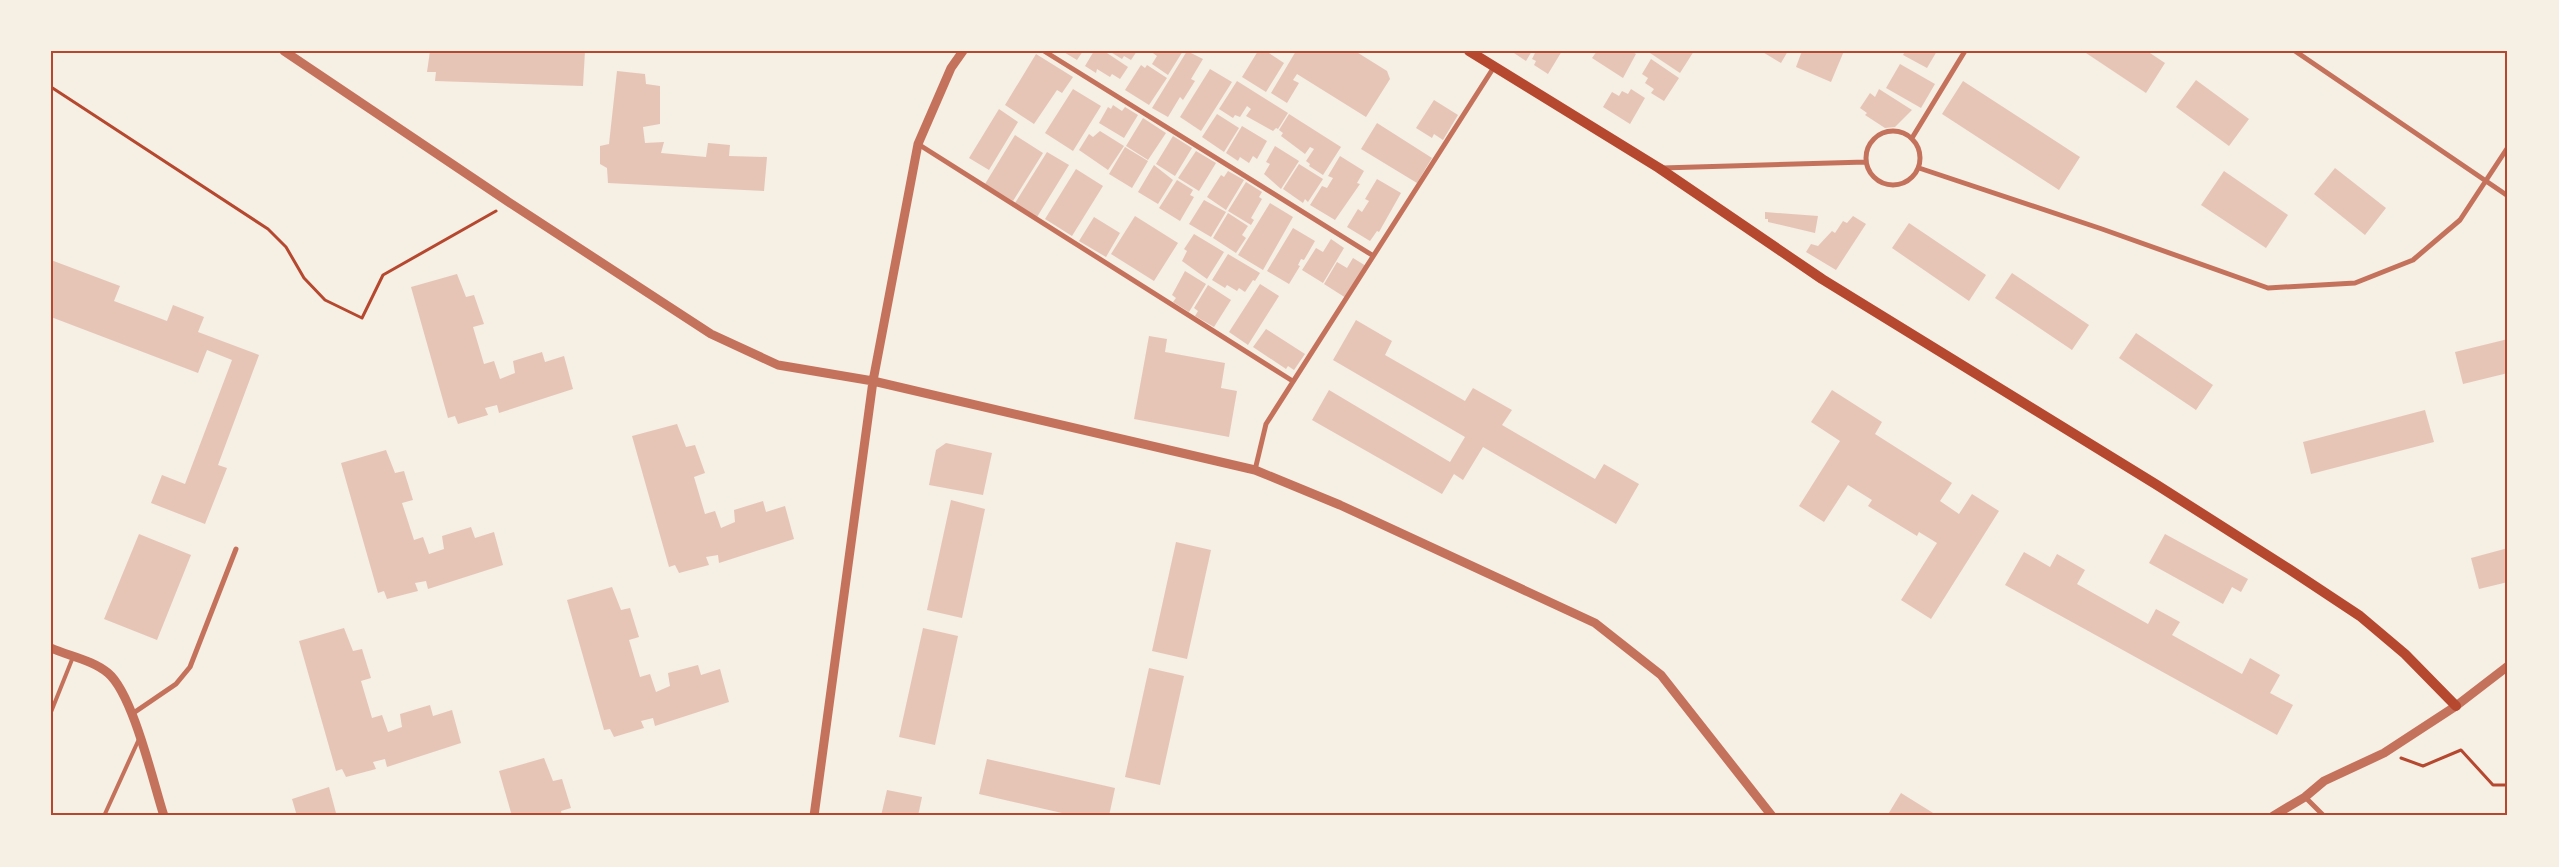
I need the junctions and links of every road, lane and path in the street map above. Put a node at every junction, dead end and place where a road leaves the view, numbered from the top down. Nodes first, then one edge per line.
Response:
1 (284, 51) edge
2 (963, 51) edge
3 (1044, 51) edge
4 (1469, 51) edge
5 (1965, 51) edge
6 (2296, 51) edge
7 (1494, 67) junction
8 (51, 87) edge
9 (1912, 138) junction
10 (918, 144) junction
11 (2508, 148) edge
12 (1866, 162) junction
13 (1659, 168) junction
14 (1919, 168) junction
15 (2484, 182) junction
16 (2508, 196) edge
17 (510, 203) junction
18 (1372, 255) junction
19 (1292, 380) junction
20 (873, 381) junction
21 (1255, 470) junction
22 (236, 549) dead end
23 (51, 648) edge
24 (73, 657) junction
25 (2508, 666) edge
26 (2456, 706) junction
27 (51, 712) edge
28 (132, 714) junction
29 (140, 739) junction
30 (2384, 753) junction
31 (2508, 785) edge
32 (2305, 797) junction
33 (104, 816) edge
34 (164, 816) edge
35 (814, 816) edge
36 (1772, 816) edge
37 (2273, 816) edge
38 (2324, 816) edge

1 - 17 street
2 - 10 street
3 - 18 street
4 - 7 main road
5 - 9 street
6 - 15 street
7 - 13 main road
7 - 18 street
8 - 17 path
9 - 12 street
9 - 14 street
10 - 19 street
10 - 20 street
11 - 15 street
12 - 13 street
12 - 14 street
13 - 26 main road
14 - 15 street
15 - 16 street
17 - 20 street
18 - 19 street
19 - 21 street
20 - 21 street
20 - 35 street
21 - 36 street
22 - 28 street
23 - 24 street
24 - 27 lane
24 - 28 street
25 - 26 street
26 - 30 street
28 - 29 street
29 - 33 lane
29 - 34 street
30 - 31 path
30 - 32 street
32 - 37 street
32 - 38 street

